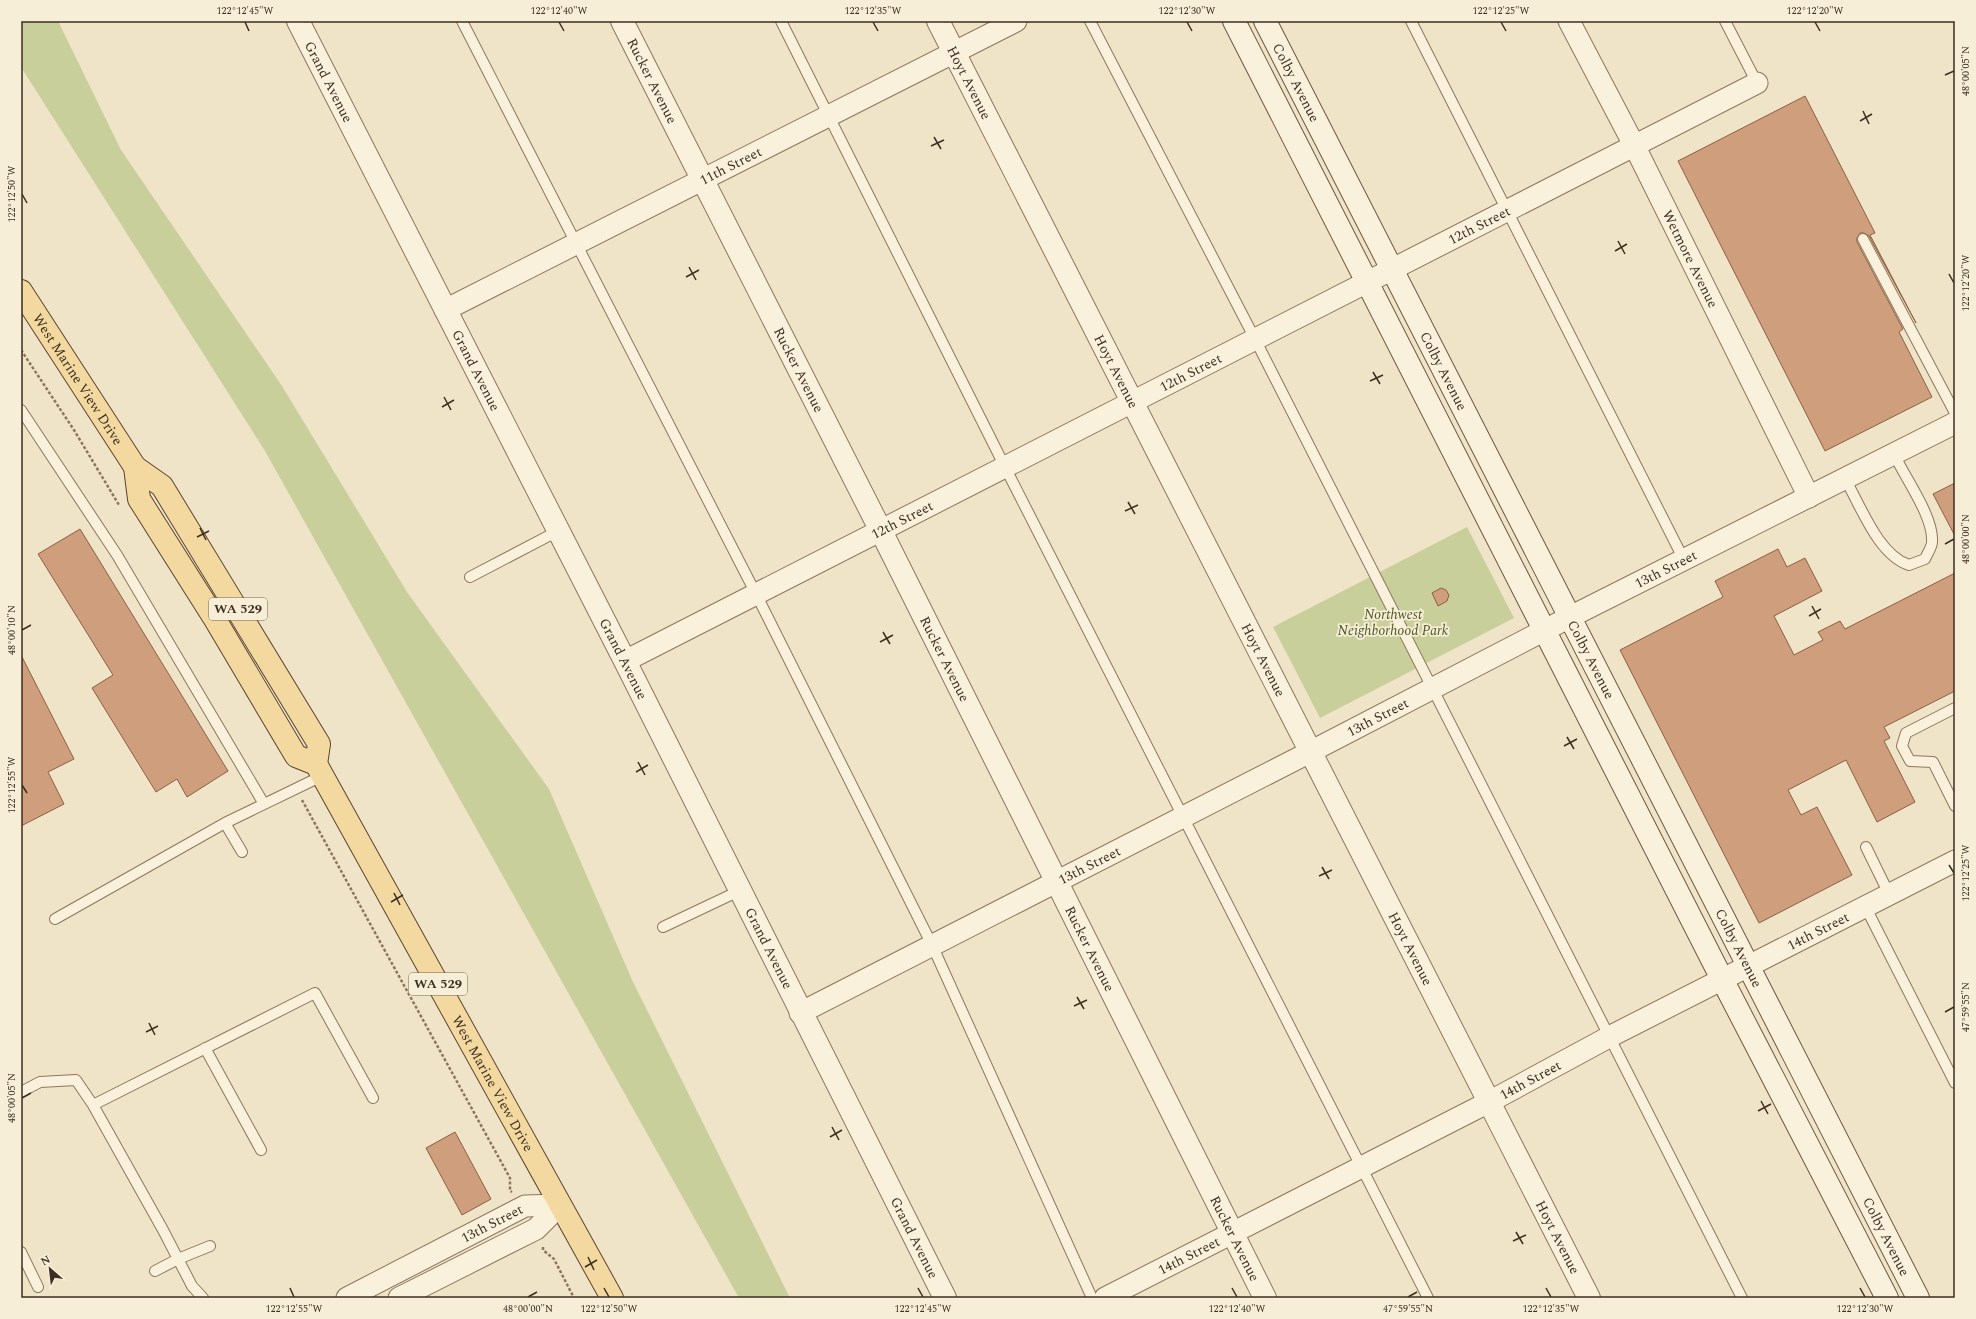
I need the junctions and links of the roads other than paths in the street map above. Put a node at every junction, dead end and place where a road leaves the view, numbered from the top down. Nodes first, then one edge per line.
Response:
1 (298, 21) edge
2 (462, 21) edge
3 (622, 21) edge
4 (781, 21) edge
5 (938, 21) edge
6 (1016, 21) edge
7 (1090, 21) edge
8 (1234, 21) edge
9 (1265, 21) edge
10 (1411, 21) edge
11 (1569, 21) edge
12 (1725, 21) edge
13 (954, 53) junction
14 (1757, 83) joint
15 (830, 116) junction
16 (1634, 145) junction
17 (703, 181) junction
18 (1506, 210) junction
19 (1863, 239) dead end
20 (577, 244) junction
21 (1392, 269) junction
22 (1368, 282) junction
23 (21, 291) edge
24 (445, 310) junction
25 (1255, 339) junction
26 (1133, 402) junction
27 (21, 410) edge
28 (1955, 413) edge
29 (1955, 423) edge
30 (1894, 454) junction
31 (1005, 467) junction
32 (1846, 479) junction
33 (1809, 497) junction
34 (881, 530) junction
35 (558, 531) junction
36 (1684, 560) junction
37 (470, 577) dead end
38 (756, 594) junction
39 (1570, 617) junction
40 (1545, 630) junction
41 (624, 661) junction
42 (1433, 689) junction
43 (1955, 708) edge
44 (1310, 752) junction
45 (319, 770) junction
46 (264, 804) junction
47 (1955, 806) edge
48 (1183, 818) junction
49 (225, 823) junction
50 (1866, 847) dead end
51 (242, 852) dead end
52 (1955, 861) edge
53 (1058, 882) junction
54 (739, 891) junction
55 (1890, 894) junction
56 (1865, 906) junction
57 (55, 920) dead end
58 (663, 927) dead end
59 (932, 945) junction
60 (1748, 967) junction
61 (1722, 979) junction
62 (800, 1013) junction
63 (1609, 1038) junction
64 (205, 1048) junction
65 (1955, 1083) edge
66 (21, 1092) edge
67 (373, 1098) dead end
68 (1489, 1102) junction
69 (93, 1105) junction
70 (261, 1150) dead end
71 (1361, 1168) junction
72 (560, 1205) junction
73 (1233, 1233) junction
74 (210, 1246) dead end
75 (21, 1252) edge
76 (178, 1259) junction
77 (156, 1271) dead end
78 (192, 1286) junction
79 (38, 1287) dead end
80 (194, 1298) edge
81 (203, 1298) edge
82 (347, 1298) edge
83 (399, 1298) edge
84 (612, 1298) edge
85 (945, 1298) edge
86 (1092, 1298) edge
87 (1105, 1298) edge
88 (1265, 1298) edge
89 (1428, 1298) edge
90 (1589, 1298) edge
91 (1742, 1298) edge
92 (1887, 1298) edge
93 (1918, 1298) edge

1 - 24 street, Grand Avenue
2 - 20 lane
3 - 17 street, Rucker Avenue
4 - 15 lane
5 - 13 street, Hoyt Avenue
6 - 13 street, 11th Street
7 - 25 lane
8 - 22 street, Colby Avenue
9 - 21 street, Colby Avenue
10 - 18 lane
11 - 16 street, Wetmore Avenue
12 - 14 lane
13 - 15 street, 11th Street
13 - 26 street, Hoyt Avenue
14 - 16 street, 12th Street
15 - 17 street, 11th Street
15 - 31 lane
16 - 18 street, 12th Street
16 - 33 street, Wetmore Avenue
17 - 20 street, 11th Street
17 - 34 street, Rucker Avenue
18 - 21 street, 12th Street
18 - 36 lane
19 - 28 lane
20 - 24 street, 11th Street
20 - 38 lane
21 - 22 street, 12th Street
21 - 39 street, Colby Avenue
22 - 25 street, 12th Street
22 - 40 street, Colby Avenue
23 - 45 main road, West Marine View Drive / WA 529
24 - 35 street, Grand Avenue
25 - 26 street, 12th Street
25 - 42 lane
26 - 31 street, 12th Street
26 - 44 street, Hoyt Avenue
27 - 46 lane
29 - 30 street, 13th Street
30 - 32 street, 13th Street
30 - 32 lane
31 - 34 street, 12th Street
31 - 48 lane
32 - 33 street, 13th Street
33 - 36 street, 13th Street
34 - 38 street, 12th Street
34 - 53 street, Rucker Avenue
35 - 37 lane
35 - 41 street, Grand Avenue
36 - 39 street, 13th Street
38 - 41 street, 12th Street
38 - 59 lane
39 - 40 street, 13th Street
39 - 60 street, Colby Avenue
40 - 42 street, 13th Street
40 - 61 street, Colby Avenue
41 - 54 street, Grand Avenue
42 - 44 street, 13th Street
42 - 63 lane
43 - 47 lane
44 - 48 street, 13th Street
44 - 68 street, Hoyt Avenue
45 - 46 lane
45 - 72 main road, West Marine View Drive / WA 529
46 - 49 lane
48 - 53 street, 13th Street
48 - 71 lane
49 - 51 lane
49 - 57 lane
50 - 55 lane
52 - 55 street, 14th Street
53 - 59 street, 13th Street
53 - 73 street, Rucker Avenue
54 - 58 lane
54 - 62 street, Grand Avenue
55 - 56 street, 14th Street
56 - 60 street, 14th Street
56 - 65 lane
59 - 62 street, 13th Street
59 - 86 lane
60 - 61 street, 14th Street
60 - 93 street, Colby Avenue
61 - 63 street, 14th Street
61 - 92 street, Colby Avenue
62 - 85 street, Grand Avenue
63 - 68 street, 14th Street
63 - 91 lane
64 - 67 lane
64 - 69 lane
64 - 70 lane
66 - 69 lane
68 - 71 street, 14th Street
68 - 90 street, Hoyt Avenue
69 - 76 lane
71 - 73 street, 14th Street
71 - 89 lane
72 - 82 street, 13th Street
72 - 83 street, 13th Street
72 - 84 main road, West Marine View Drive / WA 529
73 - 87 street, 14th Street
73 - 88 street, Rucker Avenue
74 - 76 lane
75 - 79 lane
76 - 77 lane
76 - 78 lane
78 - 80 lane
78 - 81 lane

